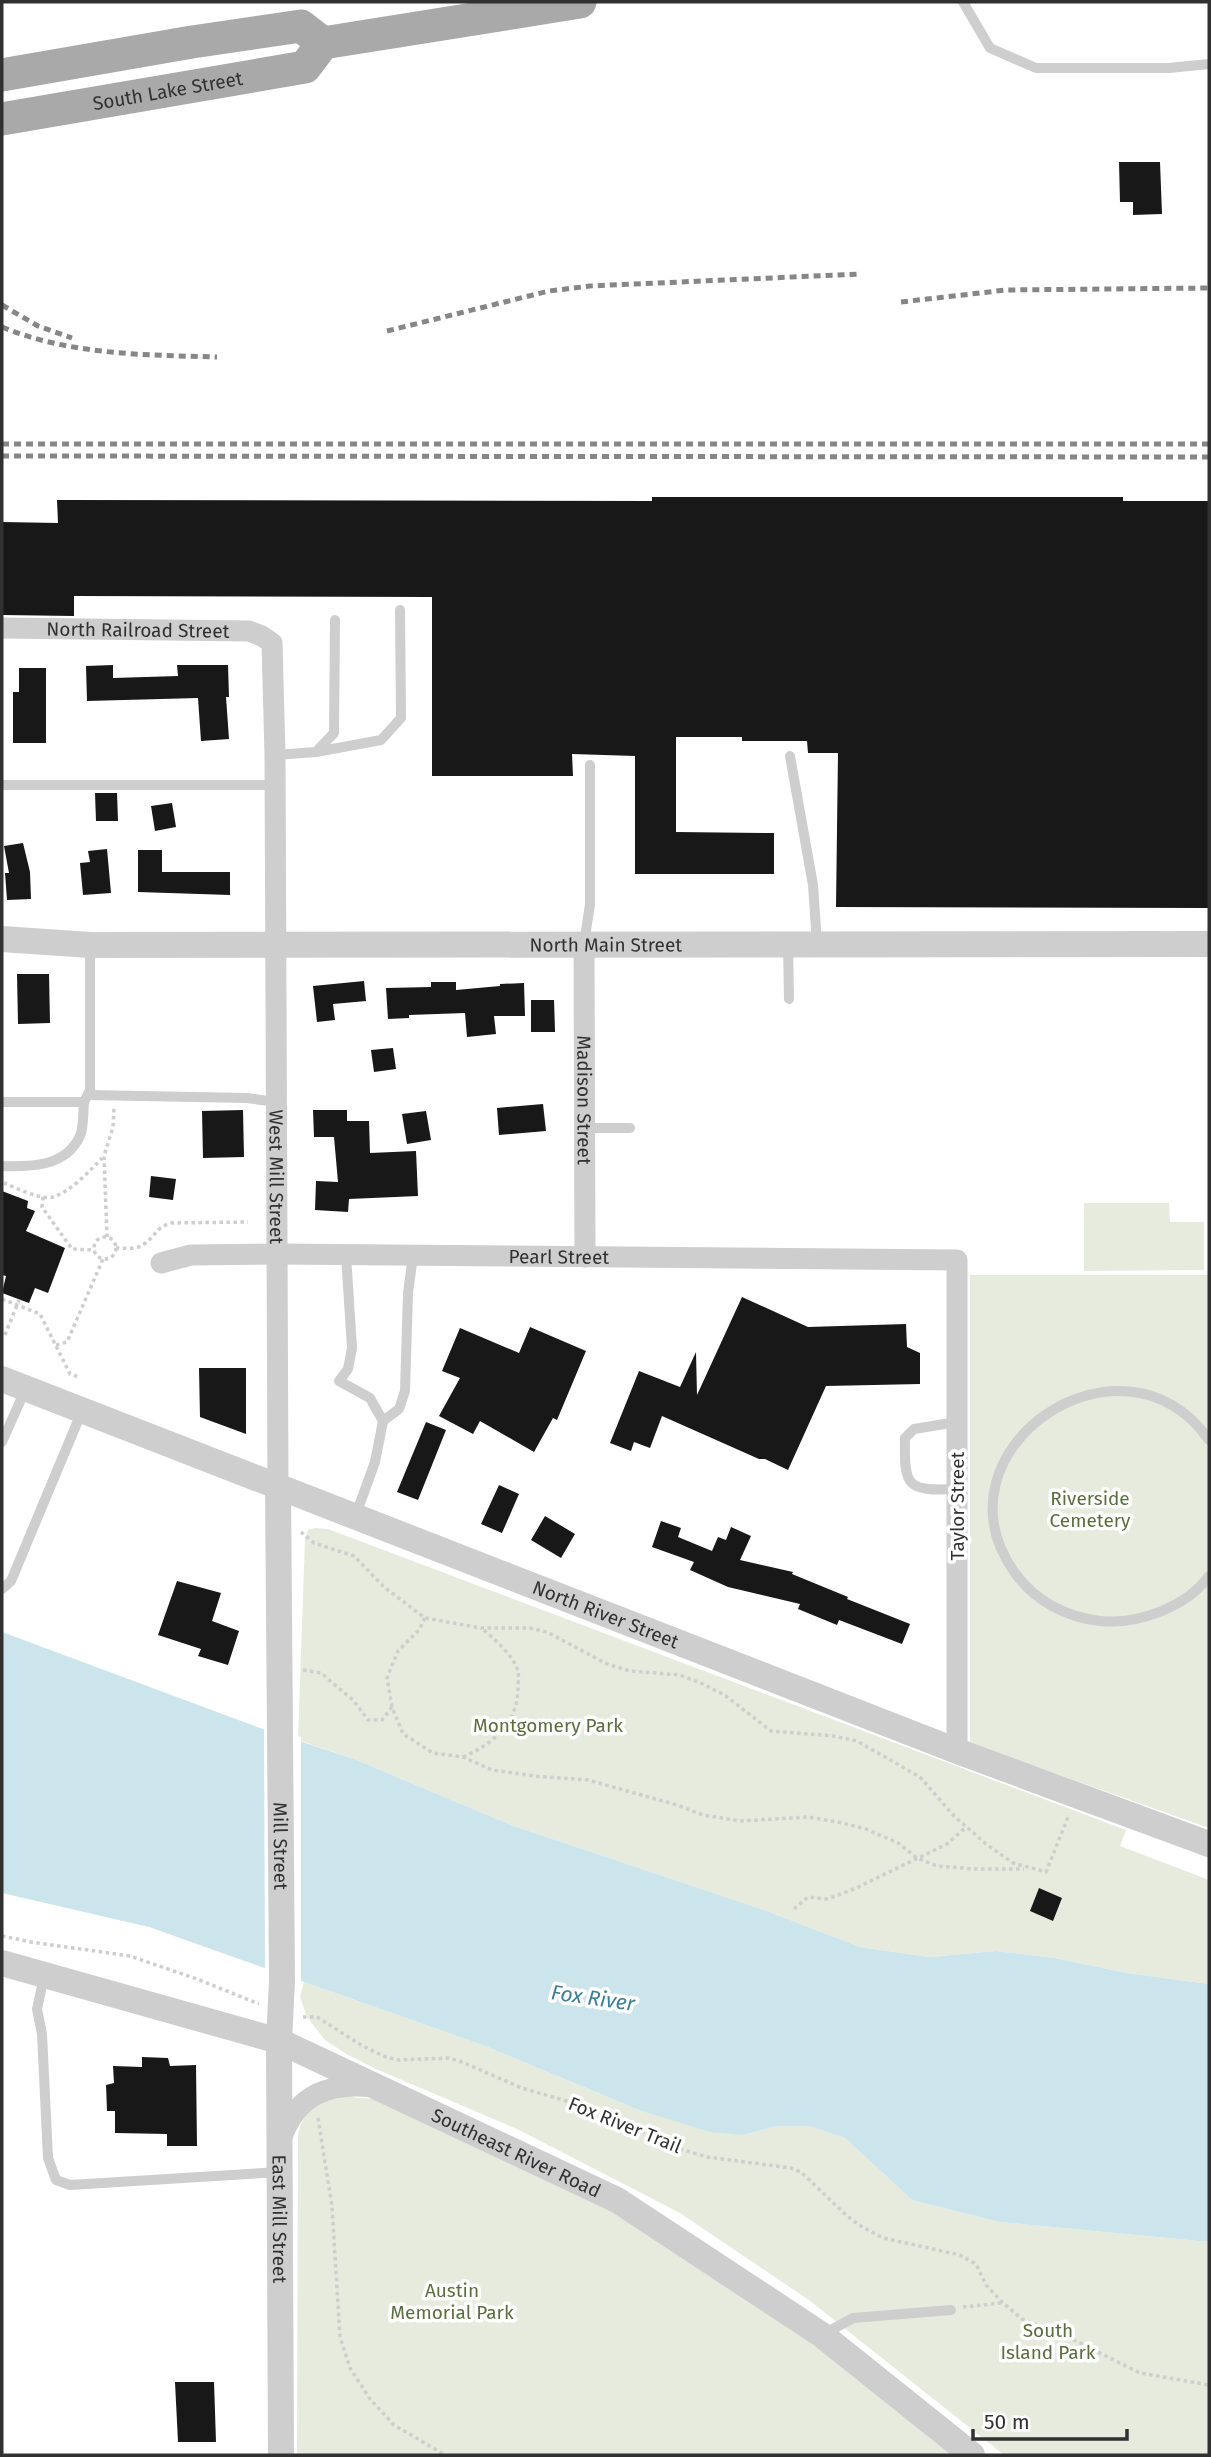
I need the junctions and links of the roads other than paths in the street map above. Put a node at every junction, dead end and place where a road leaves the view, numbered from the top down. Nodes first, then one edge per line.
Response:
1 (580, 2) edge
2 (963, 2) edge
3 (483, 10) edge
4 (323, 43) junction
5 (1209, 64) edge
6 (2, 75) edge
7 (2, 119) edge
8 (400, 610) dead end
9 (335, 620) dead end
10 (2, 628) edge
11 (272, 643) joint
12 (316, 752) junction
13 (275, 755) junction
14 (790, 756) dead end
15 (590, 765) dead end
16 (2, 785) edge
17 (275, 785) junction
18 (2, 939) edge
19 (584, 944) junction
20 (788, 944) junction
21 (817, 944) junction
22 (1209, 944) edge
23 (90, 945) junction
24 (275, 945) junction
25 (789, 999) dead end
26 (86, 1099) junction
27 (2, 1102) edge
28 (275, 1102) junction
29 (584, 1128) junction
30 (630, 1128) dead end
31 (2, 1166) edge
32 (276, 1254) junction
33 (346, 1255) junction
34 (414, 1256) junction
35 (585, 1257) junction
36 (957, 1260) joint
37 (161, 1263) dead end
38 (14, 1384) edge
39 (82, 1411) junction
40 (383, 1422) junction
41 (957, 1422) junction
42 (1209, 1440) edge
43 (2, 1442) edge
44 (278, 1487) junction
45 (957, 1489) junction
46 (355, 1517) junction
47 (1209, 1576) edge
48 (2, 1589) edge
49 (281, 1709) joint
50 (957, 1751) junction
51 (1209, 1844) edge
52 (2, 1963) edge
53 (45, 1975) junction
54 (282, 1981) joint
55 (279, 2041) junction
56 (378, 2088) junction
57 (280, 2142) junction
58 (280, 2172) junction
59 (951, 2310) road end
60 (822, 2335) junction
61 (281, 2455) edge
62 (972, 2455) edge

1 - 3 main road
2 - 5 lane
3 - 4 main road
4 - 6 main road
4 - 7 main road, South Lake Street
8 - 12 lane
9 - 12 lane
10 - 11 street, North Railroad Street
11 - 13 street, West Mill Street
12 - 13 lane
13 - 17 street, West Mill Street
14 - 21 lane
15 - 19 lane
16 - 17 lane
17 - 24 street, West Mill Street
18 - 23 street, North Main Street
19 - 20 street, North Main Street
19 - 24 street, North Main Street
19 - 29 street, Madison Street
20 - 21 street, North Main Street
20 - 25 lane
21 - 22 street, North Main Street
23 - 24 street, North Main Street
23 - 26 lane
24 - 28 street, West Mill Street
26 - 27 lane
26 - 28 lane
26 - 31 lane
28 - 32 street, West Mill Street
29 - 30 lane
29 - 35 street, Madison Street
32 - 33 street, Pearl Street
32 - 37 street, Pearl Street
32 - 44 street, West Mill Street
33 - 34 street, Pearl Street
33 - 40 lane
34 - 35 street, Pearl Street
34 - 40 lane
35 - 36 street, Pearl Street
36 - 41 street, Taylor Street
38 - 39 street, North River Street
38 - 43 lane
39 - 44 street, North River Street
39 - 48 lane
40 - 46 lane
41 - 45 street, Taylor Street
41 - 45 lane
42 - 47 lane
44 - 46 street, North River Street
44 - 49 street, West Mill Street
45 - 50 street, Taylor Street
46 - 50 street, North River Street
49 - 54 street, Mill Street
50 - 51 street, North River Street
52 - 53 street, Southeast River Road
53 - 55 street, Southeast River Road
53 - 58 lane
54 - 55 street, East Mill Street
55 - 56 street, Southeast River Road
55 - 57 street, East Mill Street
56 - 57 street
56 - 60 street, Southeast River Road
57 - 58 street, East Mill Street
58 - 61 street, East Mill Street
59 - 60 lane
60 - 62 street, Southeast River Road

